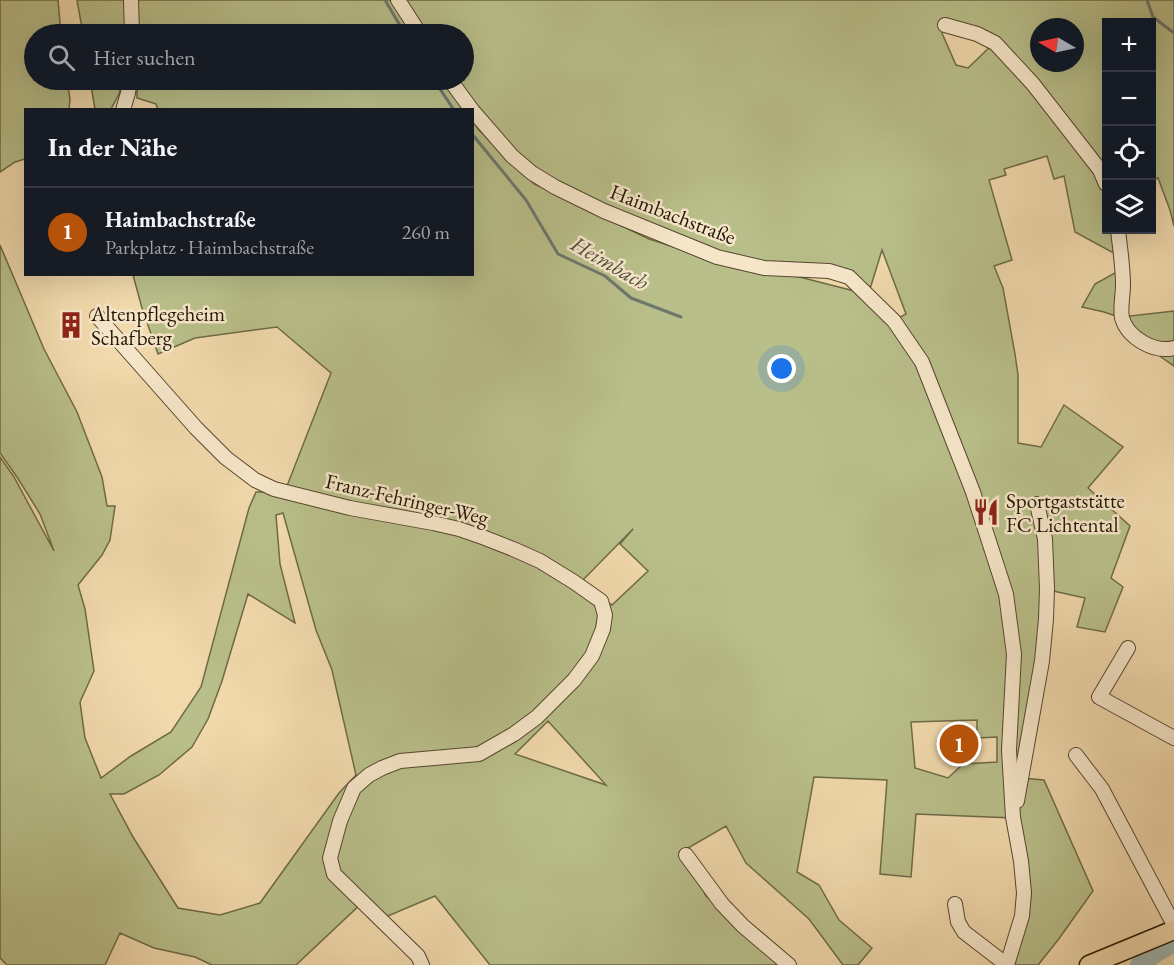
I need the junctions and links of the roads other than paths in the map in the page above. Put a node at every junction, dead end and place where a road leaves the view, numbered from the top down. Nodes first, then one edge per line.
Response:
1 (131, 0) edge
2 (398, 0) edge
3 (132, 24) edge
4 (414, 24) edge
5 (945, 25) dead end
6 (128, 90) edge
7 (457, 90) edge
8 (124, 108) edge
9 (471, 108) edge
10 (474, 112) edge
11 (1105, 180) edge
12 (1118, 234) edge
13 (97, 316) dead end
14 (1174, 348) edge
15 (1036, 504) dead end
16 (1128, 648) dead end
17 (1174, 738) edge
18 (1076, 755) dead end
19 (1013, 817) junction
20 (686, 855) dead end
21 (955, 904) dead end
22 (1174, 925) edge
23 (1174, 930) edge
24 (422, 965) edge
25 (789, 965) edge
26 (1007, 965) edge
27 (1089, 965) edge

1 - 3 street
2 - 4 street
5 - 11 street
6 - 8 street
7 - 9 street, Haimbachstraße
10 - 19 street, Haimbachstraße
12 - 14 street
13 - 24 street, Franz-Fehringer-Weg
15 - 19 street, Haimbachstraße
16 - 17 street
18 - 22 street
19 - 26 street, Haimbachstraße
20 - 25 street
21 - 26 street, Haimbachstraße
23 - 27 main road

